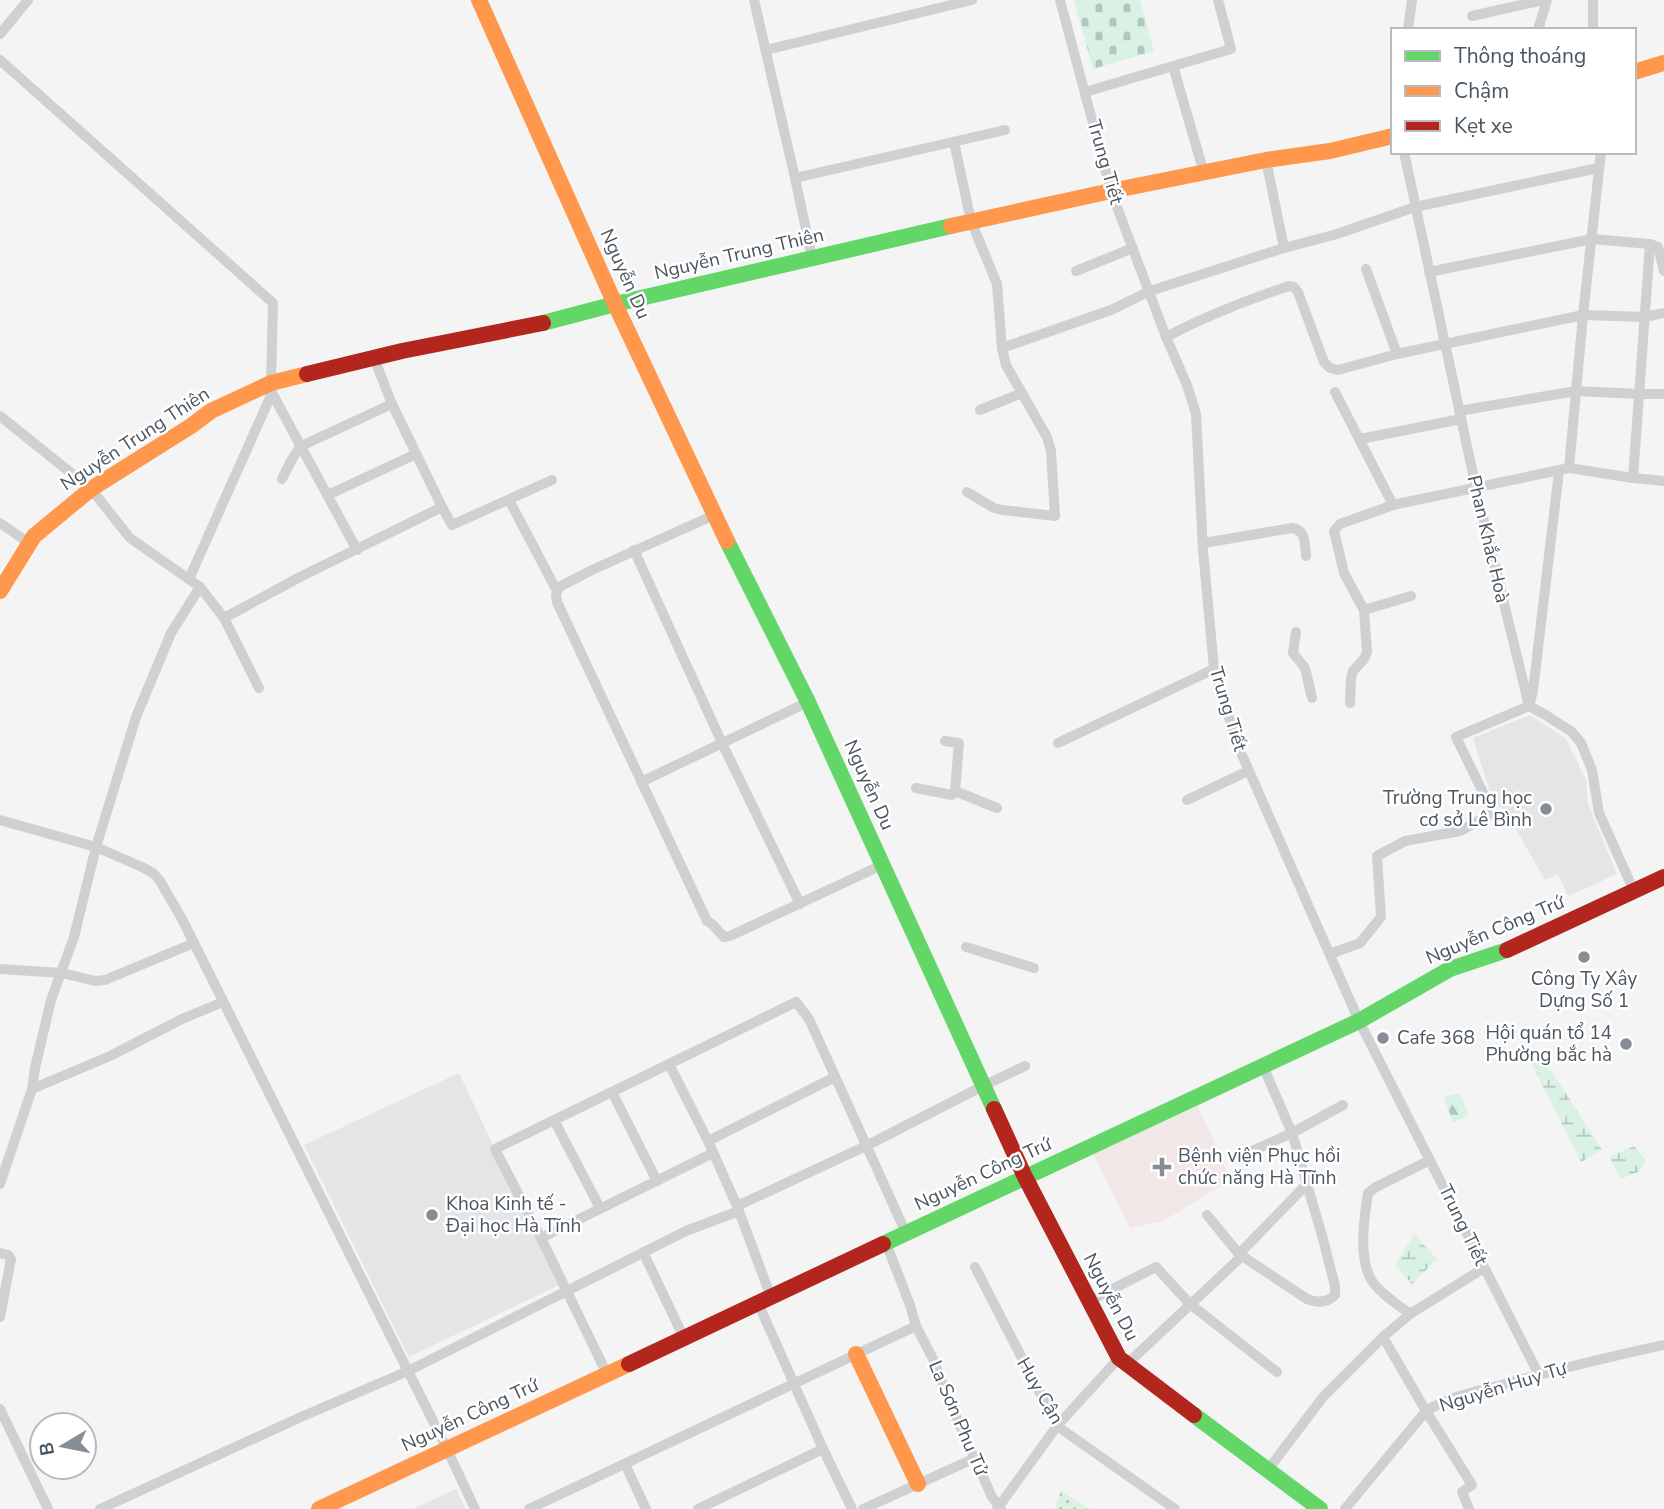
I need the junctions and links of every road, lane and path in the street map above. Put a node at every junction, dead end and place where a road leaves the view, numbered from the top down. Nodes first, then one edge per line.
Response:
1 (28, 0) edge
2 (479, 0) edge
3 (754, 0) edge
4 (972, 0) edge
5 (1060, 0) edge
6 (1218, 0) edge
7 (1412, 0) edge
8 (1545, 0) edge
9 (1593, 0) edge
10 (1472, 16) dead end
11 (1408, 28) edge
12 (1538, 28) edge
13 (1593, 28) edge
14 (0, 34) edge
15 (766, 50) junction
16 (0, 60) edge
17 (1664, 63) edge
18 (1174, 66) junction
19 (1636, 71) edge
20 (1085, 92) junction
21 (1005, 130) dead end
22 (1391, 136) edge
23 (954, 142) junction
24 (1404, 154) edge
25 (1601, 154) edge
26 (1266, 160) junction
27 (1598, 168) junction
28 (1204, 173) junction
29 (795, 178) junction
30 (1111, 191) junction
31 (1415, 207) junction
32 (971, 221) junction
33 (1592, 239) junction
34 (1650, 244) junction
35 (1133, 248) junction
36 (1284, 248) junction
37 (812, 258) junction
38 (1366, 269) dead end
39 (1076, 271) dead end
40 (1664, 271) edge
41 (1429, 272) junction
42 (1150, 291) junction
43 (615, 304) junction
44 (1664, 313) edge
45 (1583, 315) junction
46 (1645, 317) junction
47 (1166, 337) junction
48 (1444, 344) junction
49 (1002, 348) junction
50 (1397, 354) junction
51 (373, 358) junction
52 (272, 388) junction
53 (1576, 391) junction
54 (1335, 392) dead end
55 (1022, 393) junction
56 (1639, 394) junction
57 (1664, 394) edge
58 (392, 404) junction
59 (980, 410) dead end
60 (1460, 415) junction
61 (0, 416) edge
62 (1360, 439) junction
63 (301, 446) junction
64 (416, 454) junction
65 (1564, 470) junction
66 (1633, 478) junction
67 (282, 480) dead end
68 (552, 480) dead end
69 (1664, 481) edge
70 (1476, 488) junction
71 (91, 489) junction
72 (967, 492) dead end
73 (328, 495) junction
74 (509, 500) junction
75 (1393, 505) junction
76 (442, 507) junction
77 (1367, 510) dead end
78 (713, 515) junction
79 (0, 523) edge
80 (29, 543) junction
81 (1204, 543) junction
82 (357, 550) junction
83 (634, 550) junction
84 (1306, 556) dead end
85 (189, 579) junction
86 (1, 586) edge
87 (200, 587) junction
88 (557, 591) junction
89 (1411, 596) dead end
90 (1364, 610) junction
91 (224, 618) junction
92 (1296, 632) dead end
93 (1214, 669) junction
94 (259, 688) dead end
95 (1312, 698) dead end
96 (808, 702) junction
97 (1350, 702) dead end
98 (1529, 706) junction
99 (945, 741) dead end
100 (722, 743) junction
101 (1058, 743) dead end
102 (1248, 771) junction
103 (641, 782) junction
104 (916, 788) dead end
105 (955, 791) junction
106 (1187, 800) dead end
107 (997, 808) dead end
108 (0, 823) edge
109 (96, 847) junction
110 (882, 865) junction
111 (1663, 879) edge
112 (1634, 891) junction
113 (800, 904) junction
114 (194, 943) junction
115 (966, 947) dead end
116 (1330, 954) junction
117 (1034, 968) dead end
118 (0, 970) edge
119 (62, 973) junction
120 (223, 1002) junction
121 (1359, 1021) junction
122 (669, 1065) junction
123 (1025, 1066) dead end
124 (1263, 1066) junction
125 (835, 1077) junction
126 (983, 1086) junction
127 (32, 1089) junction
128 (611, 1092) junction
129 (1343, 1105) dead end
130 (554, 1120) junction
131 (1292, 1133) junction
132 (708, 1141) junction
133 (866, 1146) junction
134 (713, 1153) junction
135 (1234, 1159) dead end
136 (1430, 1160) junction
137 (2, 1171) edge
138 (1025, 1177) junction
139 (657, 1181) junction
140 (0, 1184) edge
141 (1307, 1184) junction
142 (600, 1208) junction
143 (738, 1208) junction
144 (1207, 1215) dead end
145 (906, 1233) junction
146 (541, 1237) junction
147 (886, 1243) junction
148 (643, 1252) junction
149 (0, 1253) edge
150 (1240, 1255) junction
151 (975, 1267) dead end
152 (1485, 1268) junction
153 (566, 1290) junction
154 (764, 1300) junction
155 (1090, 1301) junction
156 (1191, 1304) junction
157 (1410, 1314) junction
158 (0, 1317) edge
159 (916, 1326) junction
160 (1383, 1337) junction
161 (684, 1338) junction
162 (1664, 1345) edge
163 (856, 1354) junction
164 (1123, 1361) junction
165 (408, 1371) junction
166 (1278, 1372) dead end
167 (607, 1374) junction
168 (1539, 1375) junction
169 (794, 1383) junction
170 (0, 1409) edge
171 (1426, 1411) junction
172 (1057, 1426) junction
173 (447, 1449) junction
174 (823, 1449) junction
175 (975, 1458) junction
176 (625, 1464) junction
177 (1267, 1471) junction
178 (918, 1484) junction
179 (999, 1508) edge
180 (48, 1509) edge
181 (100, 1509) edge
182 (319, 1509) edge
183 (475, 1509) edge
184 (529, 1509) edge
185 (646, 1509) edge
186 (698, 1509) edge
187 (852, 1509) edge
188 (863, 1509) edge
189 (1175, 1509) edge
190 (1320, 1509) edge
191 (1345, 1509) edge
192 (1469, 1509) edge

1 - 14 street
2 - 43 main road, Nguyễn Du
3 - 15 street
4 - 15 street
5 - 20 street, Trung Tiết
6 - 18 street
7 - 11 street
8 - 10 street
8 - 12 street
9 - 13 street
15 - 29 street
16 - 52 street
17 - 19 main road
18 - 20 street
18 - 28 street
20 - 30 street, Trung Tiết
21 - 23 street
22 - 26 main road, Nguyễn Trung Thiên
23 - 29 street
23 - 32 street
24 - 31 street, Phan Khắc Hoà
25 - 27 street
26 - 28 main road, Nguyễn Trung Thiên
26 - 36 street
27 - 31 street
27 - 33 street
28 - 30 main road, Nguyễn Trung Thiên
29 - 37 street
30 - 32 main road, Nguyễn Trung Thiên
30 - 35 street, Trung Tiết
31 - 36 street
31 - 41 street, Phan Khắc Hoà
32 - 37 main road, Nguyễn Trung Thiên
32 - 49 street
33 - 34 street
33 - 41 street
33 - 45 street
34 - 40 street
34 - 46 street
35 - 39 street
35 - 42 street, Trung Tiết
36 - 42 street
37 - 43 main road, Nguyễn Trung Thiên
38 - 50 street
41 - 48 street, Phan Khắc Hoà
42 - 47 street, Trung Tiết
42 - 49 street
43 - 51 main road, Nguyễn Trung Thiên
43 - 78 main road, Nguyễn Du
44 - 46 street
45 - 46 street
45 - 48 street
45 - 53 street
46 - 56 street
47 - 50 street
47 - 81 street, Trung Tiết
48 - 50 street
48 - 60 street, Phan Khắc Hoà
49 - 55 street
51 - 52 main road, Nguyễn Trung Thiên
51 - 58 street
52 - 63 street
52 - 71 main road, Nguyễn Trung Thiên
52 - 85 street
53 - 56 street
53 - 60 street
53 - 65 street
54 - 62 street
55 - 59 street
55 - 72 street
56 - 57 street
56 - 66 street
58 - 63 street
58 - 64 street
60 - 62 street
60 - 70 street, Phan Khắc Hoà
61 - 71 street
62 - 75 street
63 - 67 street
63 - 73 street
64 - 73 street
64 - 76 street
65 - 66 street
65 - 70 street
65 - 98 street
66 - 69 street
68 - 74 street
70 - 75 street
70 - 98 street, Phan Khắc Hoà
71 - 80 main road, Nguyễn Trung Thiên
71 - 85 street
73 - 82 street
74 - 76 street
74 - 88 street
75 - 77 street
75 - 90 street
76 - 82 street
78 - 83 street
78 - 96 main road, Nguyễn Du
79 - 80 street
80 - 86 main road, Nguyễn Trung Thiên
81 - 84 street
81 - 93 street, Trung Tiết
82 - 91 street
83 - 88 street
83 - 100 street
85 - 87 street
87 - 91 street
87 - 109 street
88 - 103 street
89 - 90 street
90 - 97 street
91 - 94 street
92 - 95 street
93 - 101 street
93 - 102 street, Trung Tiết
96 - 100 street
96 - 110 main road, Nguyễn Du
98 - 112 street
98 - 116 street
99 - 105 street
100 - 103 street
100 - 113 street
102 - 106 street
102 - 116 street, Trung Tiết
103 - 113 street
104 - 105 street
105 - 107 street
108 - 109 street
109 - 114 street
109 - 119 street
110 - 113 street
110 - 126 main road, Nguyễn Du
111 - 112 main road, Nguyễn Công Trứ
112 - 121 main road, Nguyễn Công Trứ
114 - 119 street
114 - 120 street
115 - 117 street
116 - 121 street, Trung Tiết
118 - 119 street
119 - 127 street
120 - 127 street
120 - 165 street
121 - 124 main road, Nguyễn Công Trứ
121 - 136 street, Trung Tiết
122 - 125 street
122 - 128 street
122 - 132 street
123 - 126 street
124 - 131 street
124 - 138 main road, Nguyễn Công Trứ
125 - 132 street
125 - 133 street
126 - 133 street
126 - 138 main road, Nguyễn Du
127 - 137 street
128 - 130 street
128 - 139 street
129 - 131 street
130 - 142 street
130 - 146 street
131 - 135 street
131 - 141 street
132 - 134 street
133 - 143 street
133 - 145 street
134 - 139 street
134 - 143 street
136 - 152 street, Trung Tiết
136 - 157 street
137 - 140 street
138 - 145 main road, Nguyễn Công Trứ
138 - 155 main road, Nguyễn Du
139 - 142 street
141 - 150 street
141 - 150 street
142 - 146 street
143 - 148 street
143 - 154 street
144 - 150 street
145 - 147 main road, Nguyễn Công Trứ
146 - 153 street
147 - 154 main road, Nguyễn Công Trứ
147 - 159 street, La Sơn Phu Tử
148 - 153 street
148 - 161 street
149 - 158 street
150 - 156 street
151 - 172 street, Huy Cận
152 - 157 street
152 - 168 street, Trung Tiết
153 - 165 street
153 - 167 street
154 - 161 main road, Nguyễn Công Trứ
154 - 169 street
155 - 156 street
155 - 164 main road, Nguyễn Du
156 - 164 street
156 - 166 street
157 - 160 street
159 - 163 street
159 - 175 street, La Sơn Phu Tử
160 - 171 street
160 - 177 street
161 - 167 main road, Nguyễn Công Trứ
162 - 168 street, Nguyễn Huy Tự
163 - 169 street
163 - 178 main road
164 - 172 street
164 - 177 main road, Nguyễn Du
165 - 173 street
165 - 181 street
167 - 173 main road, Nguyễn Công Trứ
168 - 171 street, Nguyễn Huy Tự
169 - 174 street
169 - 176 street
170 - 180 street
171 - 191 street, Nguyễn Huy Tự
171 - 192 street
172 - 179 street
172 - 189 street, Huy Cận
173 - 182 main road, Nguyễn Công Trứ
173 - 183 street
174 - 186 street
174 - 187 street
175 - 178 street
175 - 179 street, La Sơn Phu Tử
176 - 184 street
176 - 185 street
177 - 190 main road, Nguyễn Du
178 - 188 street

